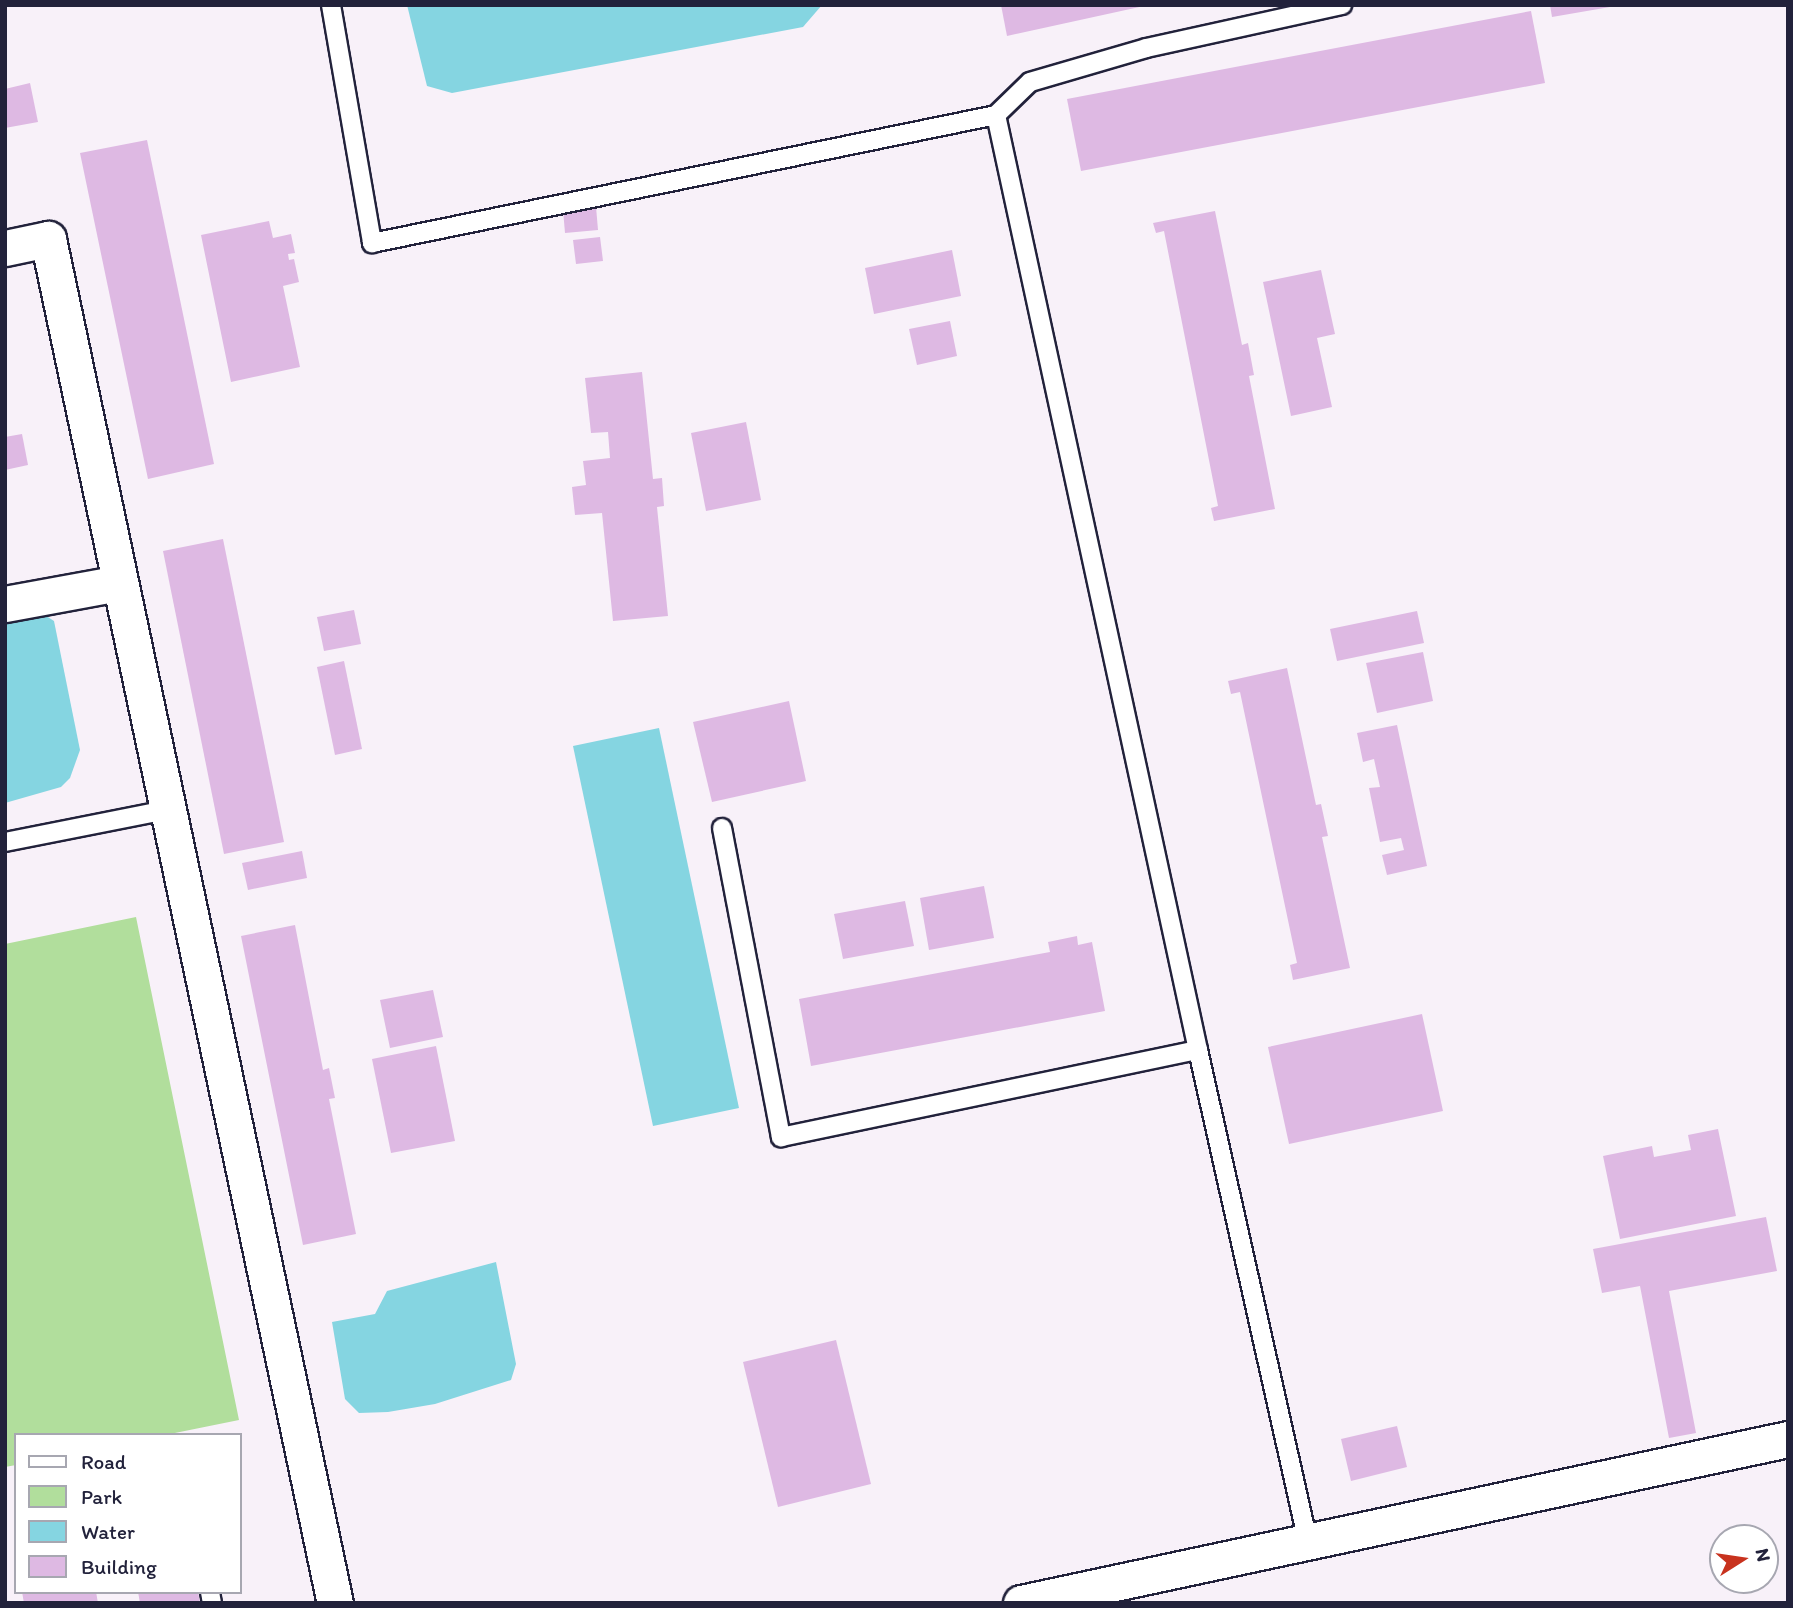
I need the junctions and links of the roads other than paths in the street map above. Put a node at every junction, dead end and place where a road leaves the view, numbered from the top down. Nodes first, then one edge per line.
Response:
1 (331, 5) edge
2 (1342, 5) edge
3 (996, 115) junction
4 (5, 248) edge
5 (119, 583) junction
6 (5, 604) edge
7 (166, 810) junction
8 (722, 828) dead end
9 (5, 842) edge
10 (1198, 1050) junction
11 (1788, 1439) edge
12 (1308, 1542) junction
13 (335, 1603) edge
14 (1021, 1603) edge

1 - 3 lane
2 - 3 lane
3 - 10 lane
4 - 5 street
5 - 6 street
5 - 7 street
7 - 9 lane
7 - 13 street
8 - 10 lane
10 - 12 lane
11 - 12 street
12 - 14 street

